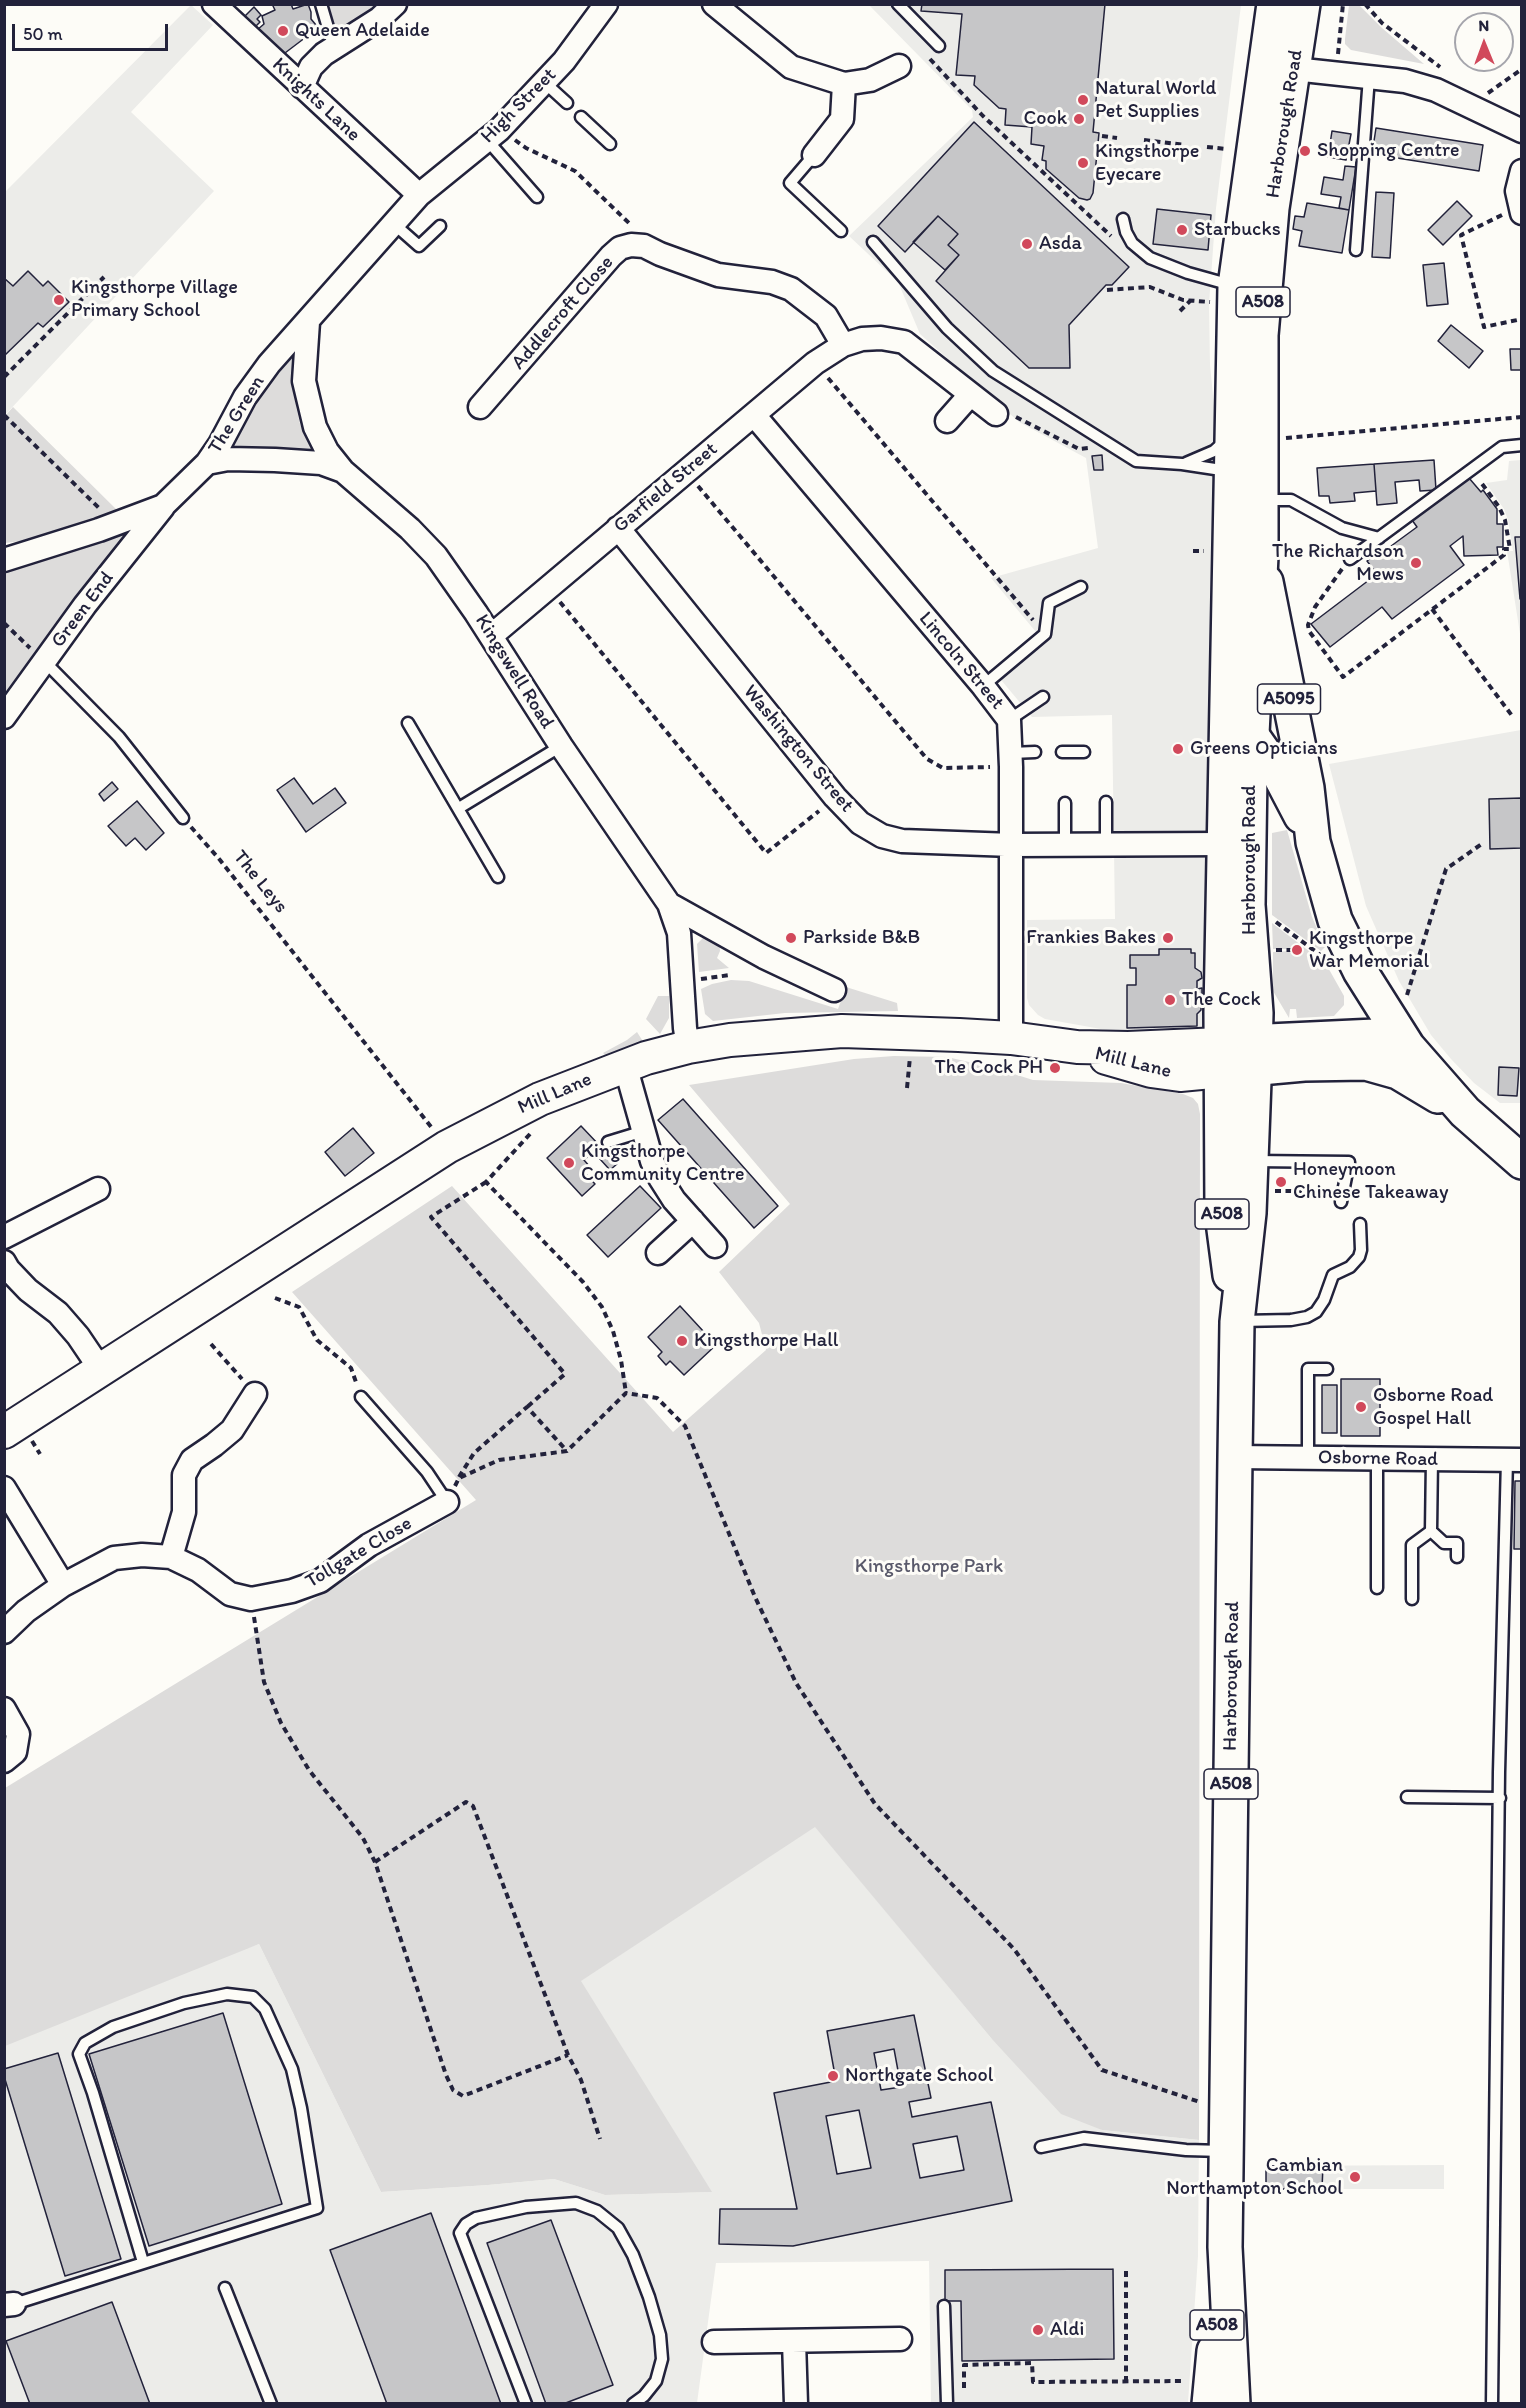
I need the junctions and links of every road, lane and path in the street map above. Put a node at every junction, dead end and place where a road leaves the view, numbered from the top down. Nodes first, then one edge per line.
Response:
1 (214, 4) edge
2 (321, 4) edge
3 (395, 4) edge
4 (606, 4) edge
5 (714, 4) edge
6 (898, 4) edge
7 (1274, 4) edge
8 (1289, 4) edge
9 (1303, 4) edge
10 (1343, 4) edge
11 (1365, 4) edge
12 (939, 46) dead end
13 (334, 48) junction
14 (922, 51) dead end
15 (1338, 55) dead end
16 (899, 66) dead end
17 (1280, 66) junction
18 (1521, 69) edge
19 (1446, 72) dead end
20 (1369, 76) junction
21 (544, 82) junction
22 (843, 84) junction
23 (302, 87) junction
24 (567, 103) dead end
25 (1480, 110) junction
26 (581, 117) dead end
27 (1521, 131) edge
28 (1102, 136) dead end
29 (1117, 138) dead end
30 (487, 140) junction
31 (1144, 140) dead end
32 (610, 144) dead end
33 (1185, 145) dead end
34 (1207, 147) dead end
35 (526, 148) dead end
36 (1230, 149) dead end
37 (814, 155) joint
38 (1521, 171) edge
39 (419, 195) junction
40 (537, 197) dead end
41 (1520, 210) edge
42 (1123, 219) dead end
43 (394, 224) junction
44 (440, 226) dead end
45 (841, 231) dead end
46 (1115, 240) dead end
47 (873, 242) dead end
48 (644, 246) junction
49 (1356, 250) dead end
50 (104, 277) dead end
51 (1231, 288) junction
52 (1107, 290) dead end
53 (1190, 301) junction
54 (1180, 310) dead end
55 (1521, 319) edge
56 (308, 322) junction
57 (843, 345) junction
58 (816, 363) junction
59 (4, 377) edge
60 (970, 395) junction
61 (480, 407) dead end
62 (996, 414) joint
63 (4, 415) edge
64 (754, 415) junction
65 (1521, 417) edge
66 (947, 421) dead end
67 (1232, 427) junction
68 (1279, 439) dead end
69 (1521, 445) edge
70 (1094, 447) dead end
71 (207, 463) junction
72 (1182, 464) junction
73 (1238, 469) junction
74 (1472, 469) junction
75 (343, 471) junction
76 (686, 472) junction
77 (1260, 500) junction
78 (164, 506) junction
79 (106, 527) junction
80 (618, 528) junction
81 (1379, 538) junction
82 (1261, 556) junction
83 (1350, 559) joint
84 (4, 560) edge
85 (1081, 587) dead end
86 (548, 588) junction
87 (1432, 609) junction
88 (4, 623) edge
89 (1045, 634) junction
90 (491, 636) junction
91 (45, 662) junction
92 (983, 686) junction
93 (1227, 687) junction
94 (1043, 697) dead end
95 (4, 717) edge
96 (1513, 717) dead end
97 (1009, 720) junction
98 (408, 723) dead end
99 (1252, 736) junction
100 (561, 746) junction
101 (1062, 752) dead end
102 (1084, 752) dead end
103 (1035, 753) dead end
104 (1011, 760) junction
105 (835, 797) junction
106 (1106, 802) dead end
107 (1065, 803) dead end
108 (459, 808) junction
109 (183, 818) joint
110 (1313, 842) junction
111 (1483, 843) dead end
112 (1012, 844) junction
113 (1065, 844) junction
114 (1106, 844) junction
115 (1224, 844) junction
116 (498, 877) dead end
117 (669, 904) junction
118 (1258, 911) junction
119 (1269, 950) dead end
120 (1293, 950) dead end
121 (1328, 961) dead end
122 (730, 975) dead end
123 (700, 980) dead end
124 (834, 990) dead end
125 (1401, 999) dead end
126 (1011, 1033) junction
127 (688, 1047) junction
128 (1235, 1047) junction
129 (1408, 1047) junction
130 (910, 1054) dead end
131 (625, 1065) junction
132 (907, 1088) dead end
133 (1465, 1112) junction
134 (528, 1129) dead end
135 (644, 1131) junction
136 (437, 1134) dead end
137 (608, 1142) dead end
138 (1250, 1161) junction
139 (1521, 1162) edge
140 (486, 1182) junction
141 (98, 1189) dead end
142 (1272, 1191) dead end
143 (1322, 1191) dead end
144 (1341, 1203) dead end
145 (693, 1221) junction
146 (1360, 1224) dead end
147 (4, 1236) edge
148 (715, 1246) dead end
149 (658, 1253) dead end
150 (4, 1262) edge
151 (275, 1298) dead end
152 (1237, 1322) junction
153 (211, 1344) dead end
154 (1327, 1369) dead end
155 (101, 1370) junction
156 (626, 1393) junction
157 (255, 1394) joint
158 (361, 1397) joint
159 (527, 1407) junction
160 (18, 1436) edge
161 (567, 1451) junction
162 (40, 1454) dead end
163 (1234, 1457) junction
164 (1308, 1458) junction
165 (1377, 1459) junction
166 (1432, 1459) junction
167 (1514, 1460) edge
168 (459, 1478) junction
169 (4, 1488) edge
170 (447, 1502) junction
171 (1431, 1532) junction
172 (171, 1557) junction
173 (1457, 1557) dead end
174 (63, 1585) junction
175 (1377, 1588) dead end
176 (251, 1599) junction
177 (1412, 1599) dead end
178 (4, 1632) edge
179 (4, 1709) edge
180 (4, 1761) edge
181 (1407, 1797) dead end
182 (1500, 1798) junction
183 (375, 1862) junction
184 (568, 2055) junction
185 (1227, 2111) junction
186 (600, 2139) dead end
187 (1041, 2147) dead end
188 (1226, 2151) junction
189 (1225, 2247) junction
190 (143, 2262) junction
191 (1126, 2267) dead end
192 (225, 2288) dead end
193 (9, 2305) edge
194 (944, 2306) dead end
195 (900, 2339) dead end
196 (794, 2341) junction
197 (714, 2342) dead end
198 (964, 2365) dead end
199 (1126, 2382) junction
200 (1198, 2392) edge
201 (271, 2403) edge
202 (526, 2403) edge
203 (633, 2403) edge
204 (796, 2403) edge
205 (947, 2403) edge
206 (1233, 2403) edge
207 (1492, 2403) edge

1 - 23 street, Knights Lane
2 - 13 lane
3 - 13 street
4 - 21 street, High Street
5 - 22 street
6 - 12 lane
7 - 17 main road, Harborough Road / A508
8 - 17 street, Harborough Road / A508
9 - 17 main road, Harborough Road / A508
10 - 15 path
11 - 19 path
13 - 23 street
14 - 46 path
16 - 22 street
17 - 20 street
17 - 51 main road, Harborough Road / A508
17 - 77 main road, Harborough Road / A508
18 - 25 path
20 - 25 street
20 - 49 lane
21 - 24 lane
21 - 30 street, High Street
22 - 37 street
23 - 39 street, Knights Lane
25 - 27 street
26 - 32 lane
28 - 29 path
30 - 39 street, High Street
30 - 40 lane
31 - 33 path
34 - 36 path
35 - 48 path
37 - 45 lane
38 - 41 street
39 - 43 street, The Green
41 - 55 path
42 - 51 lane
43 - 44 lane
43 - 56 street, The Green
47 - 72 lane
48 - 57 street
48 - 61 street, Addlecroft Close
50 - 59 path
51 - 53 path
51 - 67 main road, Harborough Road / A508
52 - 53 path
53 - 54 path
56 - 71 street, The Green
56 - 75 street, Kingswell Road
57 - 58 street, Garfield Street
57 - 60 street
58 - 64 street, Garfield Street
58 - 89 path
60 - 62 street
60 - 66 street
62 - 70 path
63 - 79 path
64 - 76 street, Garfield Street
64 - 92 street, Lincoln Street
65 - 68 path
67 - 72 lane
67 - 73 main road, Harborough Road / A508
69 - 74 lane
71 - 75 street
71 - 78 street, The Green
72 - 73 lane
73 - 93 main road, Harborough Road / A508
74 - 81 lane
74 - 87 path
75 - 90 street, Kingswell Road
76 - 80 street, Garfield Street
76 - 104 path
77 - 81 lane
77 - 82 main road, Harborough Road / A508
78 - 79 street, The Green
78 - 91 street, Green End
79 - 84 street, The Green
80 - 86 street, Garfield Street
80 - 105 street, Washington Street
81 - 83 lane
82 - 99 main road, Harborough Road / A508
82 - 110 main road, A5095
83 - 87 path
85 - 89 lane
86 - 90 street, Garfield Street
86 - 105 path
87 - 96 path
88 - 91 path
89 - 92 lane
90 - 100 street, Kingswell Road
91 - 95 street, Green End
91 - 109 lane
92 - 97 street, Lincoln Street
93 - 99 main road, A5095
93 - 115 main road, Harborough Road / A508
94 - 97 lane
97 - 104 street, Lincoln Street
98 - 108 lane
99 - 110 main road, A5095
99 - 118 main road, Harborough Road / A508
100 - 108 lane
100 - 117 street, Kingswell Road
101 - 102 lane
103 - 104 lane
104 - 112 street, Lincoln Street
105 - 112 street, Washington Street
106 - 114 lane
107 - 113 lane
108 - 116 lane
109 - 136 path, The Leys
110 - 129 main road, A5095
111 - 125 path
112 - 113 street, Washington Street
112 - 126 street, Lincoln Street
113 - 114 street, Washington Street
114 - 115 street, Washington Street
115 - 128 main road, Harborough Road / A508
117 - 124 street
117 - 127 street, Kingswell Road
118 - 121 path
118 - 128 main road, Harborough Road / A508
119 - 120 path
122 - 123 path
126 - 127 street, Mill Lane
126 - 128 street, Mill Lane
126 - 128 street
127 - 131 street, Mill Lane
128 - 129 main road
128 - 133 main road, A5095
128 - 138 main road, Harborough Road / A508
128 - 152 main road, Harborough Road / A508
129 - 133 main road, A5095
130 - 132 path
131 - 135 street
131 - 155 street, Mill Lane
133 - 139 main road, A5095
134 - 140 path
135 - 137 lane
135 - 145 street
138 - 144 lane
138 - 152 main road, Harborough Road / A508
140 - 156 path
140 - 159 path
141 - 147 street
142 - 143 path
145 - 148 street
145 - 149 street
146 - 152 lane
150 - 155 street
151 - 158 path
152 - 163 main road, Harborough Road / A508
153 - 157 path
154 - 164 lane
155 - 160 street, Mill Lane
156 - 161 path
156 - 185 path
157 - 172 street
158 - 170 lane
159 - 161 path
159 - 168 path
160 - 162 path
161 - 168 path
163 - 164 street, Osborne Road
163 - 185 main road, Harborough Road / A508
164 - 165 street, Osborne Road
165 - 166 street, Osborne Road
165 - 175 lane
166 - 167 street, Osborne Road
166 - 171 lane
167 - 182 lane
168 - 170 path
169 - 174 street
170 - 176 street, Tollgate Close
171 - 173 lane
171 - 177 lane
172 - 174 street
172 - 176 street
174 - 178 street
176 - 183 path
179 - 180 street
181 - 182 lane
182 - 207 lane
183 - 184 path
183 - 184 path
184 - 186 path
185 - 188 main road, Harborough Road / A508
187 - 188 lane
188 - 189 main road, Harborough Road / A508
189 - 200 main road, A508
189 - 206 main road, A508
190 - 190 lane
190 - 193 lane
191 - 199 path
192 - 201 lane
194 - 205 lane
195 - 196 street
196 - 197 street
196 - 204 street
198 - 199 path
199 - 200 path
202 - 203 lane

